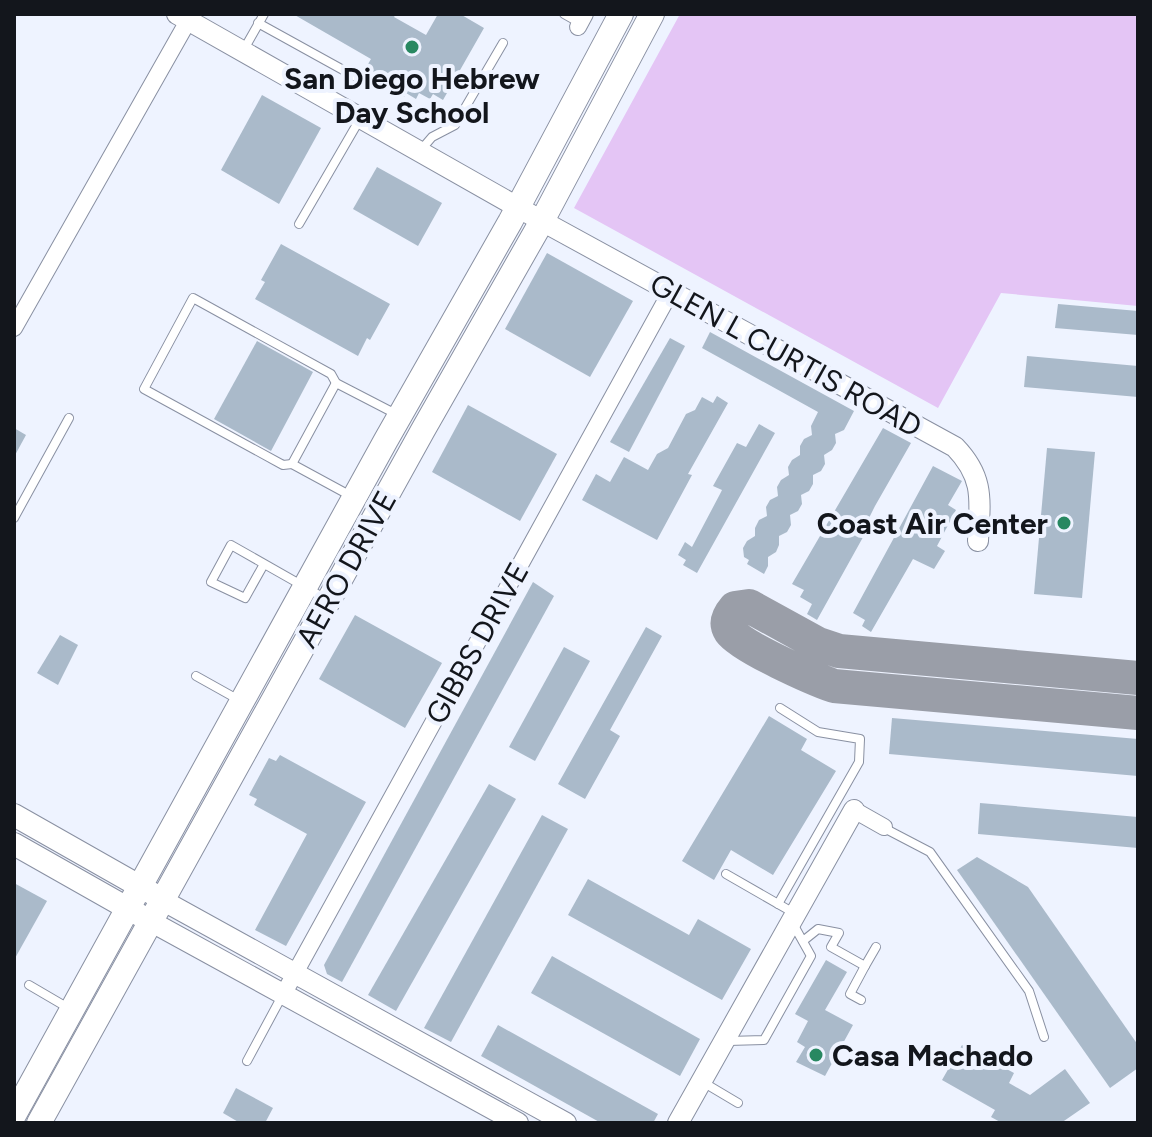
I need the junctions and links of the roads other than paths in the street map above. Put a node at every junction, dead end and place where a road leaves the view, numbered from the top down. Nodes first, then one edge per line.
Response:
1 (264, 14) edge
2 (564, 14) edge
3 (621, 14) edge
4 (652, 14) edge
5 (182, 17) edge
6 (581, 21) edge
7 (258, 23) junction
8 (503, 43) dead end
9 (242, 52) junction
10 (354, 76) dead end
11 (360, 118) junction
12 (420, 152) junction
13 (529, 214) junction
14 (299, 224) dead end
15 (671, 291) junction
16 (14, 328) edge
17 (336, 383) junction
18 (400, 416) junction
19 (69, 418) dead end
20 (292, 464) junction
21 (354, 498) junction
22 (14, 518) edge
23 (978, 541) dead end
24 (264, 564) junction
25 (306, 587) junction
26 (329, 600) junction
27 (196, 676) dead end
28 (243, 702) junction
29 (780, 708) dead end
30 (854, 810) joint
31 (14, 815) edge
32 (884, 827) joint
33 (831, 830) junction
34 (14, 844) edge
35 (726, 874) dead end
36 (140, 886) junction
37 (162, 900) junction
38 (128, 909) junction
39 (788, 912) junction
40 (150, 921) junction
41 (803, 941) junction
42 (876, 947) dead end
43 (865, 966) junction
44 (294, 973) junction
45 (29, 985) dead end
46 (283, 995) junction
47 (861, 1000) dead end
48 (72, 1010) junction
49 (1044, 1037) dead end
50 (723, 1041) junction
51 (247, 1061) dead end
52 (701, 1081) junction
53 (738, 1103) dead end
54 (14, 1113) edge
55 (39, 1123) edge
56 (518, 1123) edge
57 (566, 1123) edge
58 (678, 1123) edge

1 - 7 lane
2 - 6 lane
3 - 13 main road, AERO DRIVE
4 - 13 main road, AERO DRIVE
5 - 9 street, GLEN L CURTIS ROAD
5 - 16 street
7 - 9 lane
7 - 10 lane
8 - 12 lane
9 - 11 street, GLEN L CURTIS ROAD
11 - 12 street, GLEN L CURTIS ROAD
11 - 14 lane
12 - 13 street, GLEN L CURTIS ROAD
13 - 15 street, GLEN L CURTIS ROAD
13 - 18 main road, AERO DRIVE
13 - 26 main road, AERO DRIVE
15 - 23 street, GLEN L CURTIS ROAD
15 - 44 street, GIBBS DRIVE
17 - 18 lane
17 - 20 lane
17 - 20 lane
18 - 21 main road, AERO DRIVE
19 - 22 lane
20 - 21 lane
21 - 25 main road, AERO DRIVE
24 - 24 lane
24 - 25 lane
25 - 26 lane
25 - 28 main road, AERO DRIVE
26 - 37 main road, AERO DRIVE
27 - 28 lane
28 - 36 main road, AERO DRIVE
29 - 33 lane
30 - 32 street
30 - 33 street
31 - 36 main road
32 - 49 lane
33 - 39 street
34 - 38 main road
35 - 39 lane
36 - 37 main road
36 - 38 main road, AERO DRIVE
37 - 40 main road, AERO DRIVE
37 - 44 street
38 - 40 main road
38 - 48 main road, AERO DRIVE
39 - 41 lane
39 - 50 street
40 - 46 street
40 - 55 main road, AERO DRIVE
41 - 43 lane
41 - 50 lane
42 - 43 lane
43 - 47 lane
44 - 46 street, GIBBS DRIVE
44 - 57 street
45 - 48 lane
46 - 51 lane
46 - 56 street
48 - 54 main road, AERO DRIVE
50 - 52 street
52 - 53 lane
52 - 58 street

